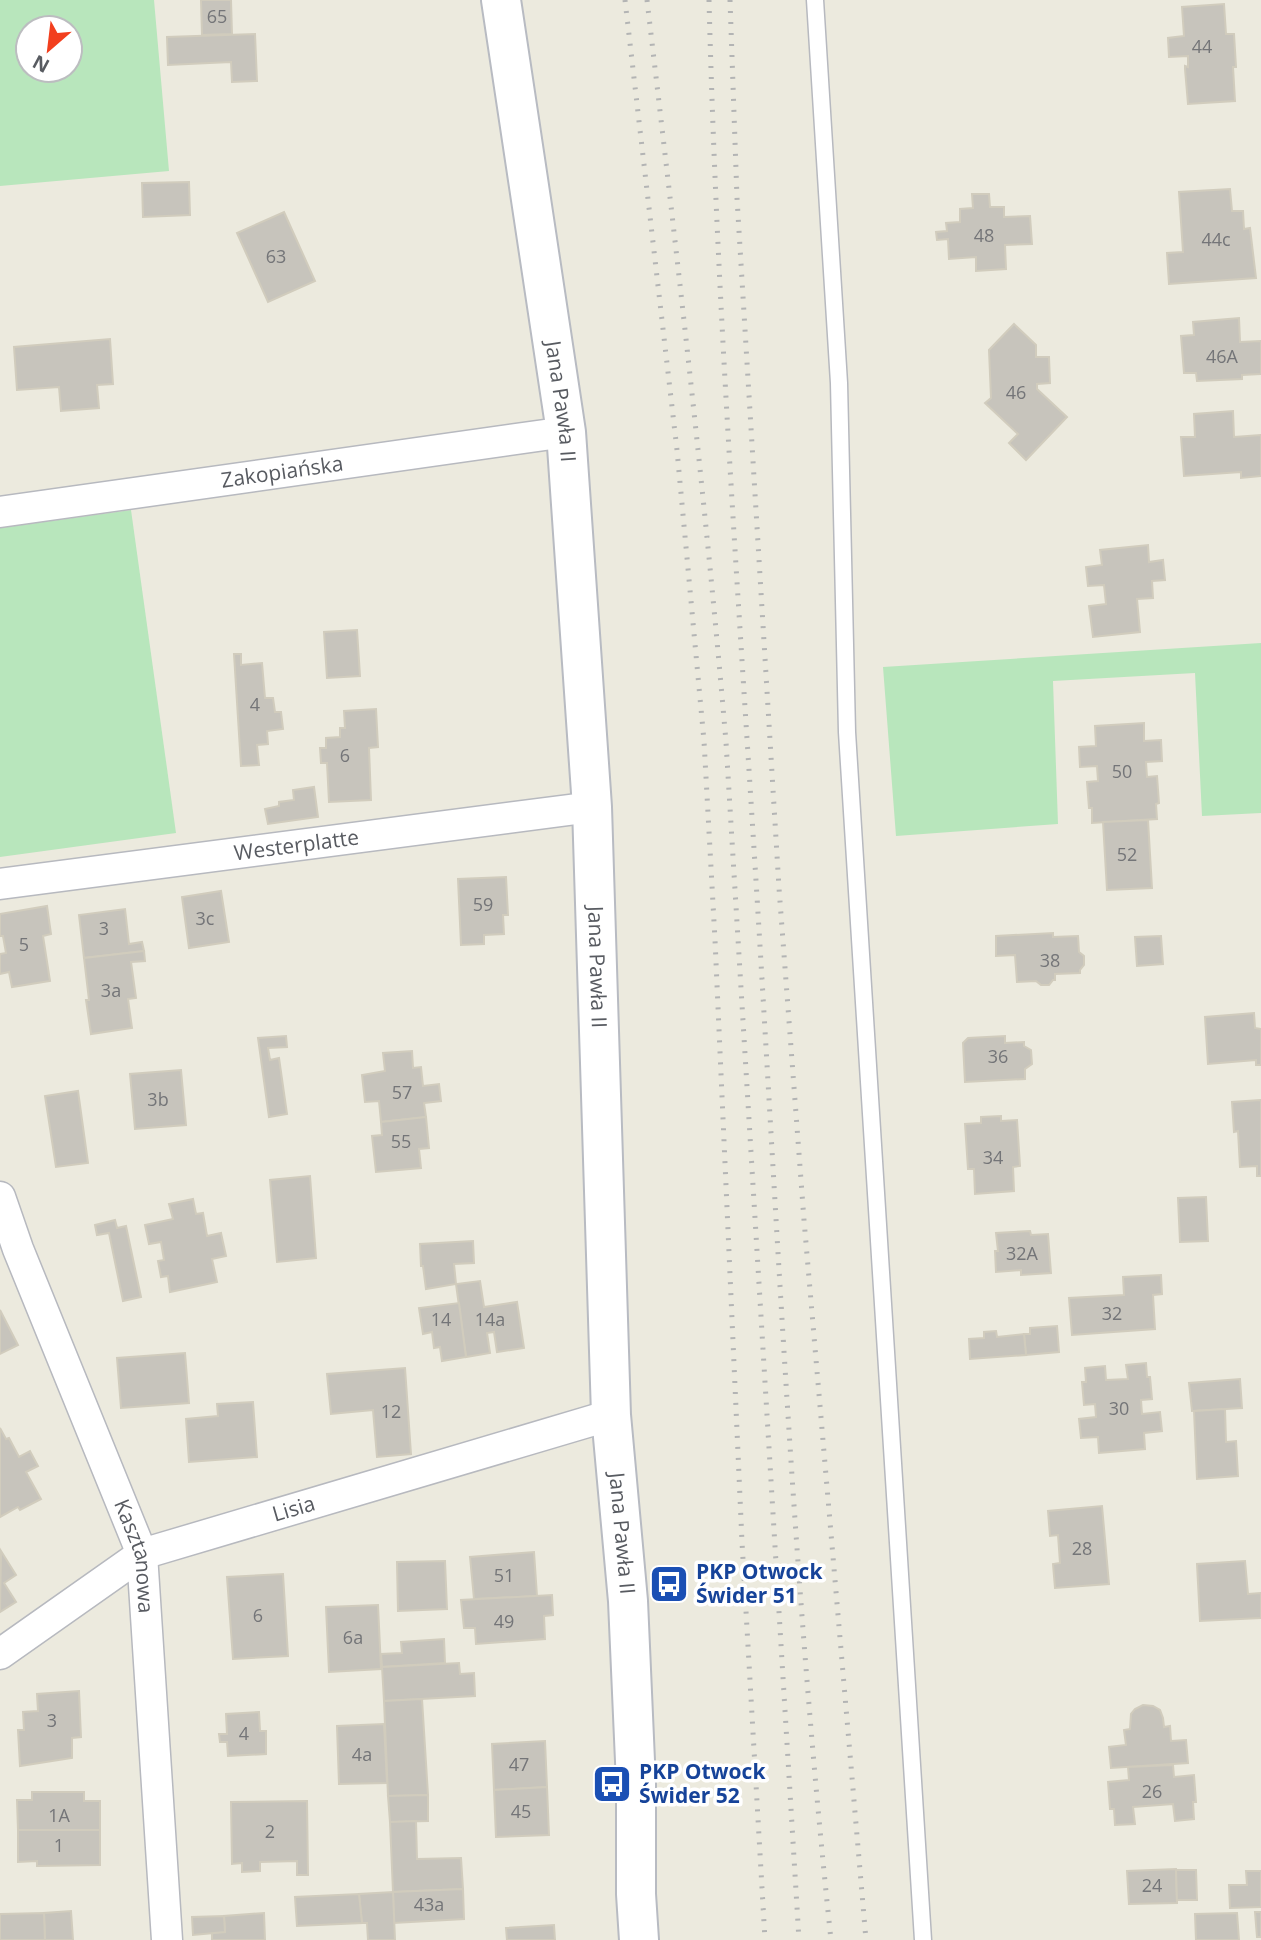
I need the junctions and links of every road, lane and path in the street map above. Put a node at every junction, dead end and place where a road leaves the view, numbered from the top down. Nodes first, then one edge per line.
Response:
1 (501, 0) edge
2 (815, 0) edge
3 (566, 432) junction
4 (0, 512) edge
5 (592, 807) junction
6 (0, 884) edge
7 (0, 1197) edge
8 (9, 1251) edge
9 (611, 1415) junction
10 (142, 1554) junction
11 (0, 1654) edge
12 (167, 1940) edge
13 (639, 1940) edge
14 (923, 1940) edge

1 - 3 main road, Jana Pawła II
2 - 14 lane
3 - 4 street, Zakopiańska
3 - 5 main road, Jana Pawła II
5 - 6 street, Westerplatte
5 - 9 main road, Jana Pawła II
7 - 8 street, Kasztanowa
8 - 10 street, Kasztanowa
9 - 10 street, Lisia
9 - 13 main road, Jana Pawła II
10 - 11 street, Lisia
10 - 12 street, Kasztanowa

